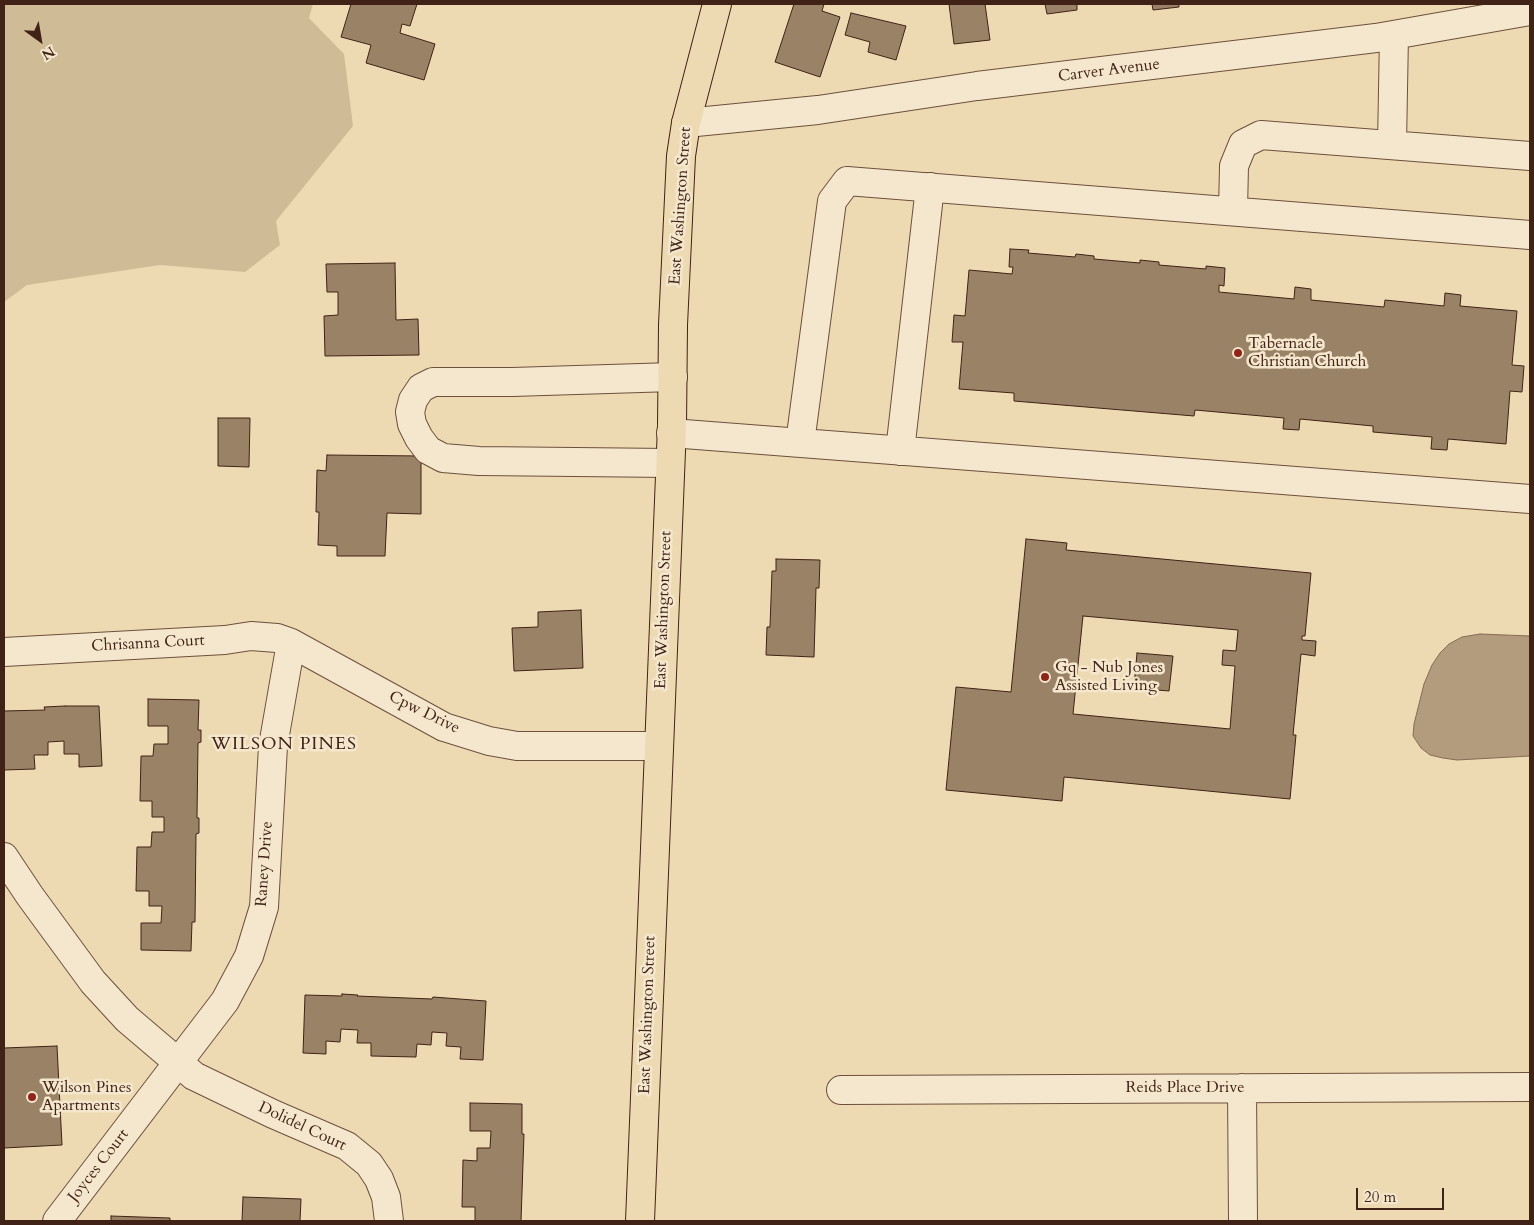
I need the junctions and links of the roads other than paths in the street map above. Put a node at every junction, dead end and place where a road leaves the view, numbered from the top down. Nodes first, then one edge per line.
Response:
1 (716, 4) edge
2 (1530, 12) edge
3 (1394, 35) junction
4 (686, 123) junction
5 (1392, 145) junction
6 (1530, 156) edge
7 (930, 187) junction
8 (1232, 211) junction
9 (1530, 235) edge
10 (673, 377) junction
11 (671, 433) junction
12 (800, 443) junction
13 (900, 450) junction
14 (670, 463) junction
15 (1530, 499) edge
16 (291, 642) junction
17 (4, 652) edge
18 (658, 746) junction
19 (4, 857) edge
20 (178, 1064) junction
21 (1530, 1087) edge
22 (1242, 1088) junction
23 (840, 1090) dead end
24 (56, 1221) edge
25 (389, 1221) edge
26 (640, 1221) edge
27 (1243, 1221) edge

1 - 4 main road, East Washington Street
2 - 3 street, Carver Avenue
3 - 4 street, Carver Avenue
3 - 5 street
4 - 10 main road, East Washington Street
5 - 6 street
5 - 8 street
7 - 8 street
7 - 12 street
7 - 13 street
8 - 9 street
10 - 11 main road, East Washington Street
10 - 14 street
11 - 12 street
11 - 14 main road, East Washington Street
12 - 13 street
13 - 15 street
14 - 18 main road, East Washington Street
16 - 17 street, Chrisanna Court
16 - 18 street, Cpw Drive
16 - 20 street, Raney Drive
18 - 26 main road, East Washington Street
19 - 20 street
20 - 24 street, Joyces Court
20 - 25 street, Dolidel Court
21 - 22 street, Reids Place Drive
22 - 23 street, Reids Place Drive
22 - 27 street

